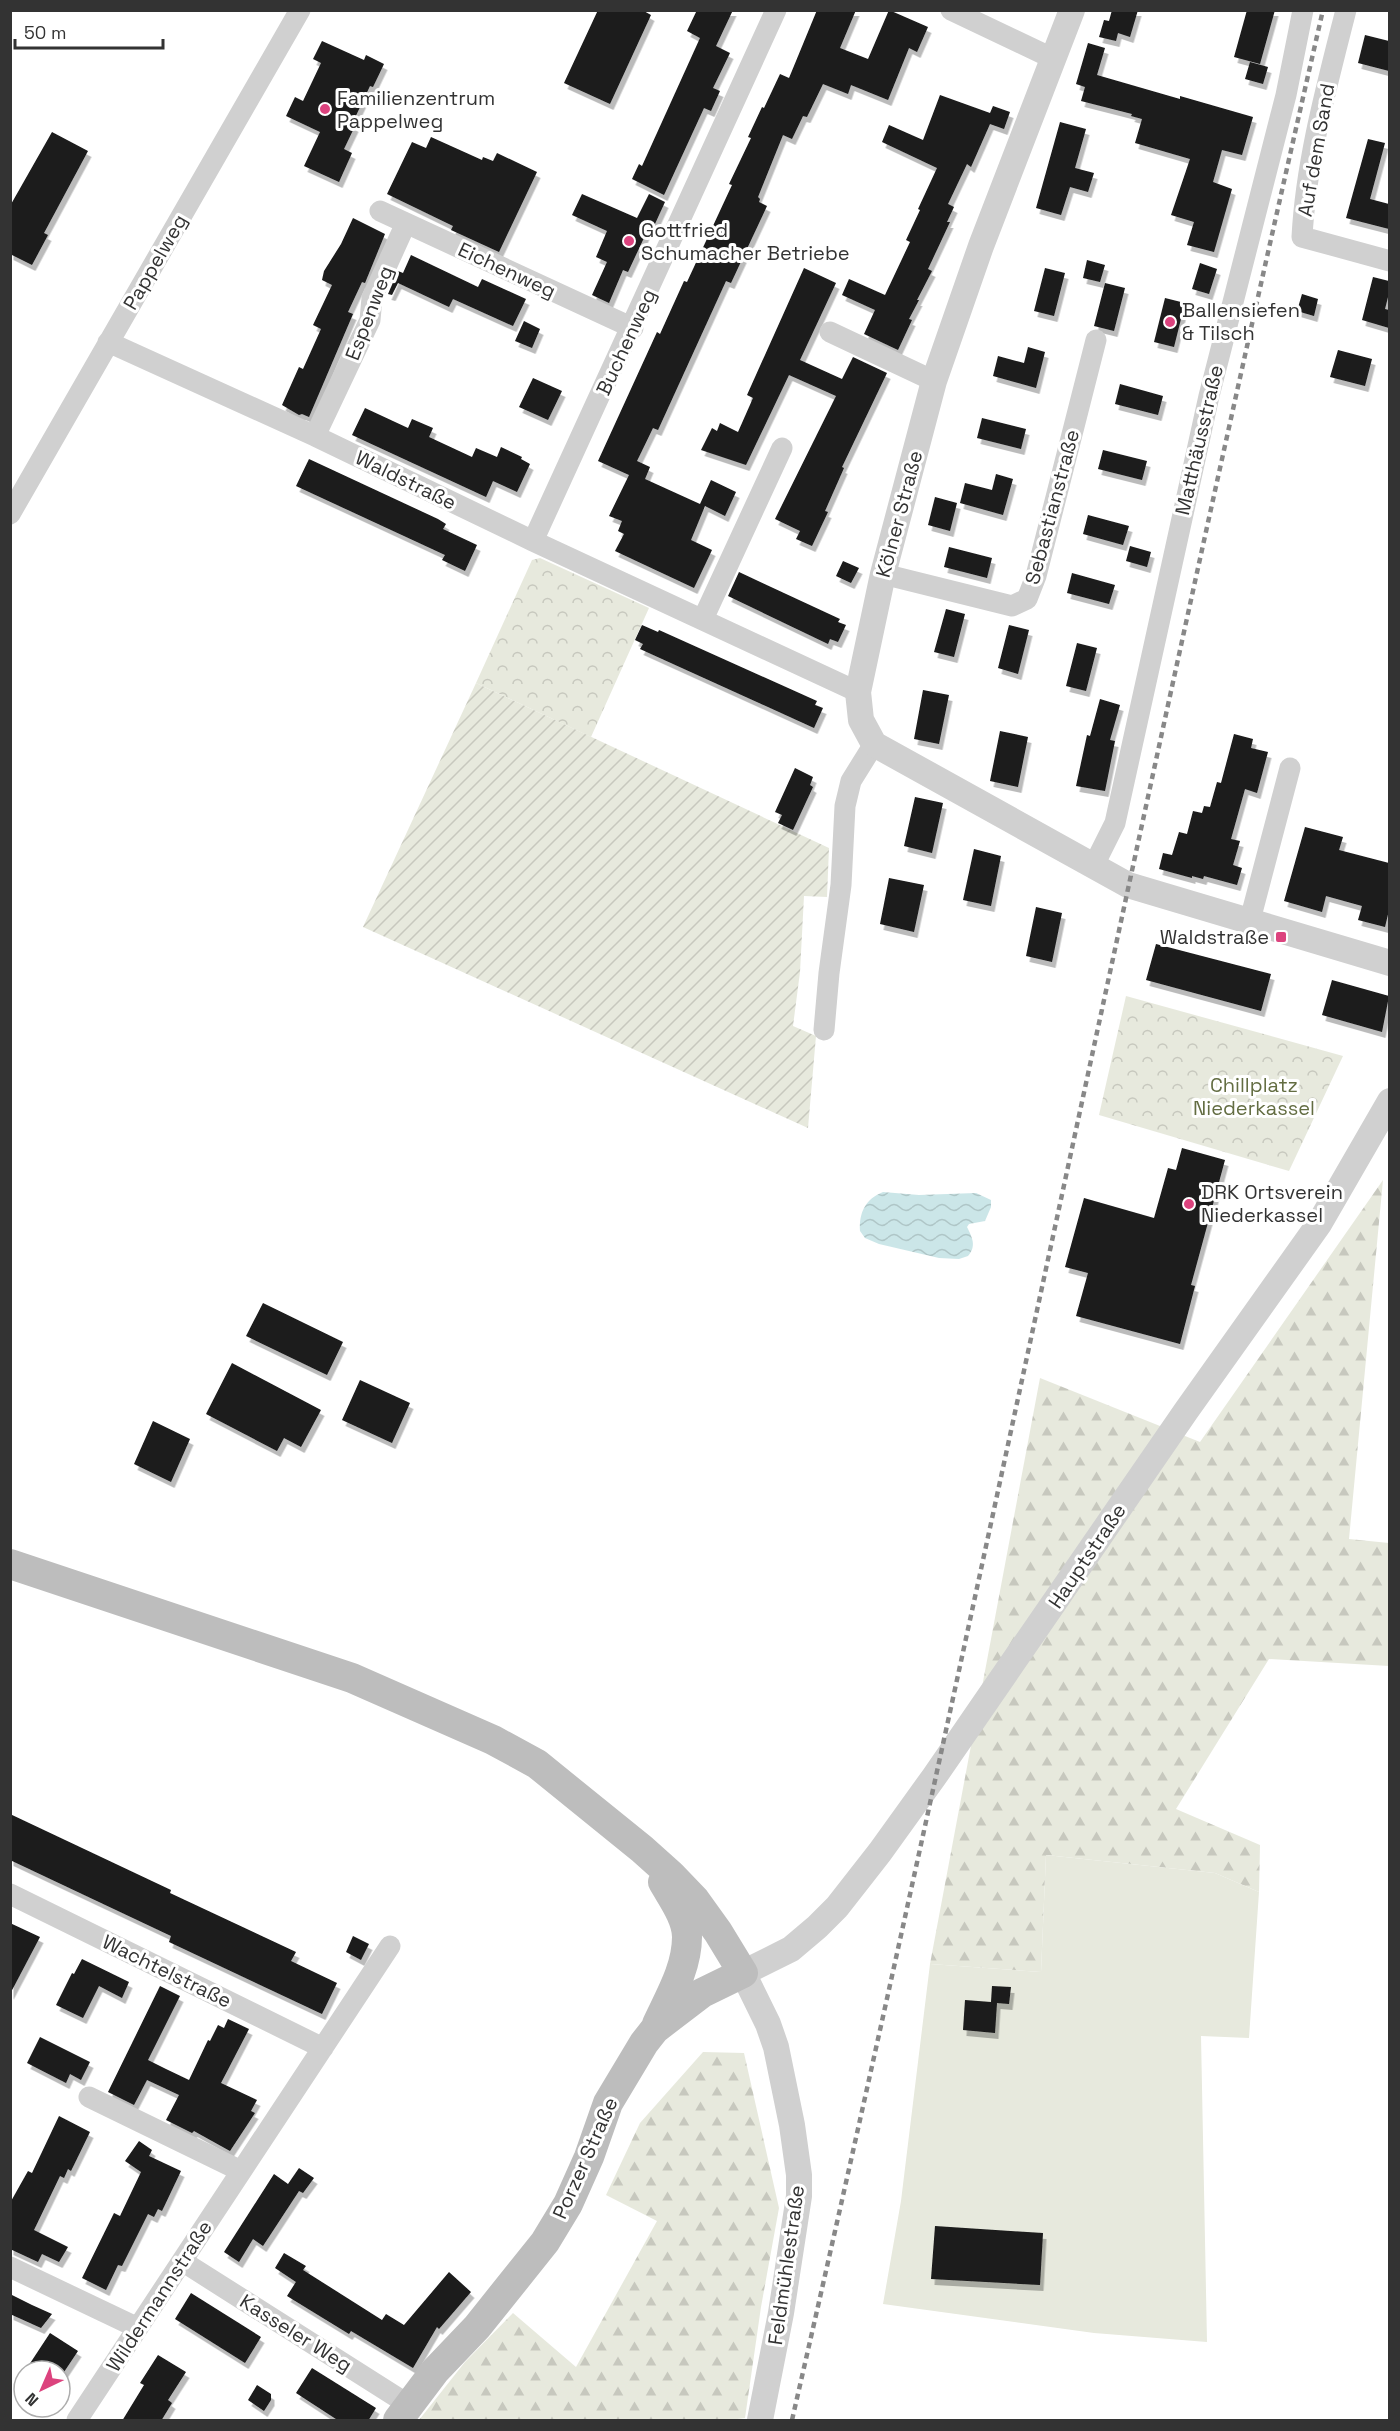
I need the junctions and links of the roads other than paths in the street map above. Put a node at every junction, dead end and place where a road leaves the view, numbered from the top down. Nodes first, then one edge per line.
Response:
1 (300, 10) edge
2 (776, 10) edge
3 (951, 10) edge
4 (1072, 10) edge
5 (1303, 10) edge
6 (1346, 10) edge
7 (1054, 59) junction
8 (380, 211) dead end
9 (406, 224) junction
10 (1389, 261) edge
11 (633, 328) junction
12 (830, 332) dead end
13 (1096, 340) dead end
14 (108, 342) junction
15 (934, 381) junction
16 (315, 435) junction
17 (782, 448) dead end
18 (10, 514) edge
19 (533, 541) junction
20 (883, 574) junction
21 (703, 619) junction
22 (858, 692) junction
23 (874, 744) junction
24 (1290, 768) dead end
25 (1093, 867) junction
26 (1250, 920) junction
27 (1389, 963) edge
28 (824, 1030) dead end
29 (1389, 1101) edge
30 (10, 1564) edge
31 (642, 1849) junction
32 (10, 1894) edge
33 (390, 1946) dead end
34 (743, 1973) junction
35 (655, 2029) junction
36 (323, 2048) junction
37 (90, 2097) dead end
38 (241, 2171) junction
39 (182, 2261) junction
40 (10, 2267) edge
41 (138, 2328) junction
42 (403, 2413) edge
43 (77, 2421) edge
44 (760, 2421) edge

1 - 14 street, Pappelweg
2 - 11 street, Buchenweg
3 - 7 street
4 - 7 street, Kölner Straße
5 - 25 street, Matthäusstraße
6 - 10 street, Auf dem Sand
7 - 15 street, Kölner Straße
8 - 9 street, Eichenweg
9 - 11 street, Eichenweg
9 - 16 street, Espenweg
11 - 19 street, Buchenweg
12 - 15 street
13 - 20 street, Sebastianstraße
14 - 16 street, Waldstraße
14 - 18 street, Pappelweg
15 - 20 street, Kölner Straße
16 - 19 street, Waldstraße
17 - 21 street
19 - 21 street, Waldstraße
20 - 22 street, Kölner Straße
21 - 22 street, Waldstraße
22 - 23 street, Kölner Straße
23 - 25 street
23 - 28 street
24 - 26 street
25 - 26 street
26 - 27 street
29 - 34 street, Hauptstraße
30 - 31 main road
31 - 34 main road
31 - 35 main road
32 - 36 street, Wachtelstraße
33 - 36 street, Wildermannstraße
34 - 35 main road, Porzer Straße
34 - 44 street, Feldmühlestraße
35 - 42 main road, Porzer Straße
36 - 38 street, Wildermannstraße
37 - 38 street
38 - 39 street, Wildermannstraße
39 - 41 street, Wildermannstraße
39 - 42 street, Kasseler Weg
40 - 41 street
41 - 43 street, Wildermannstraße

